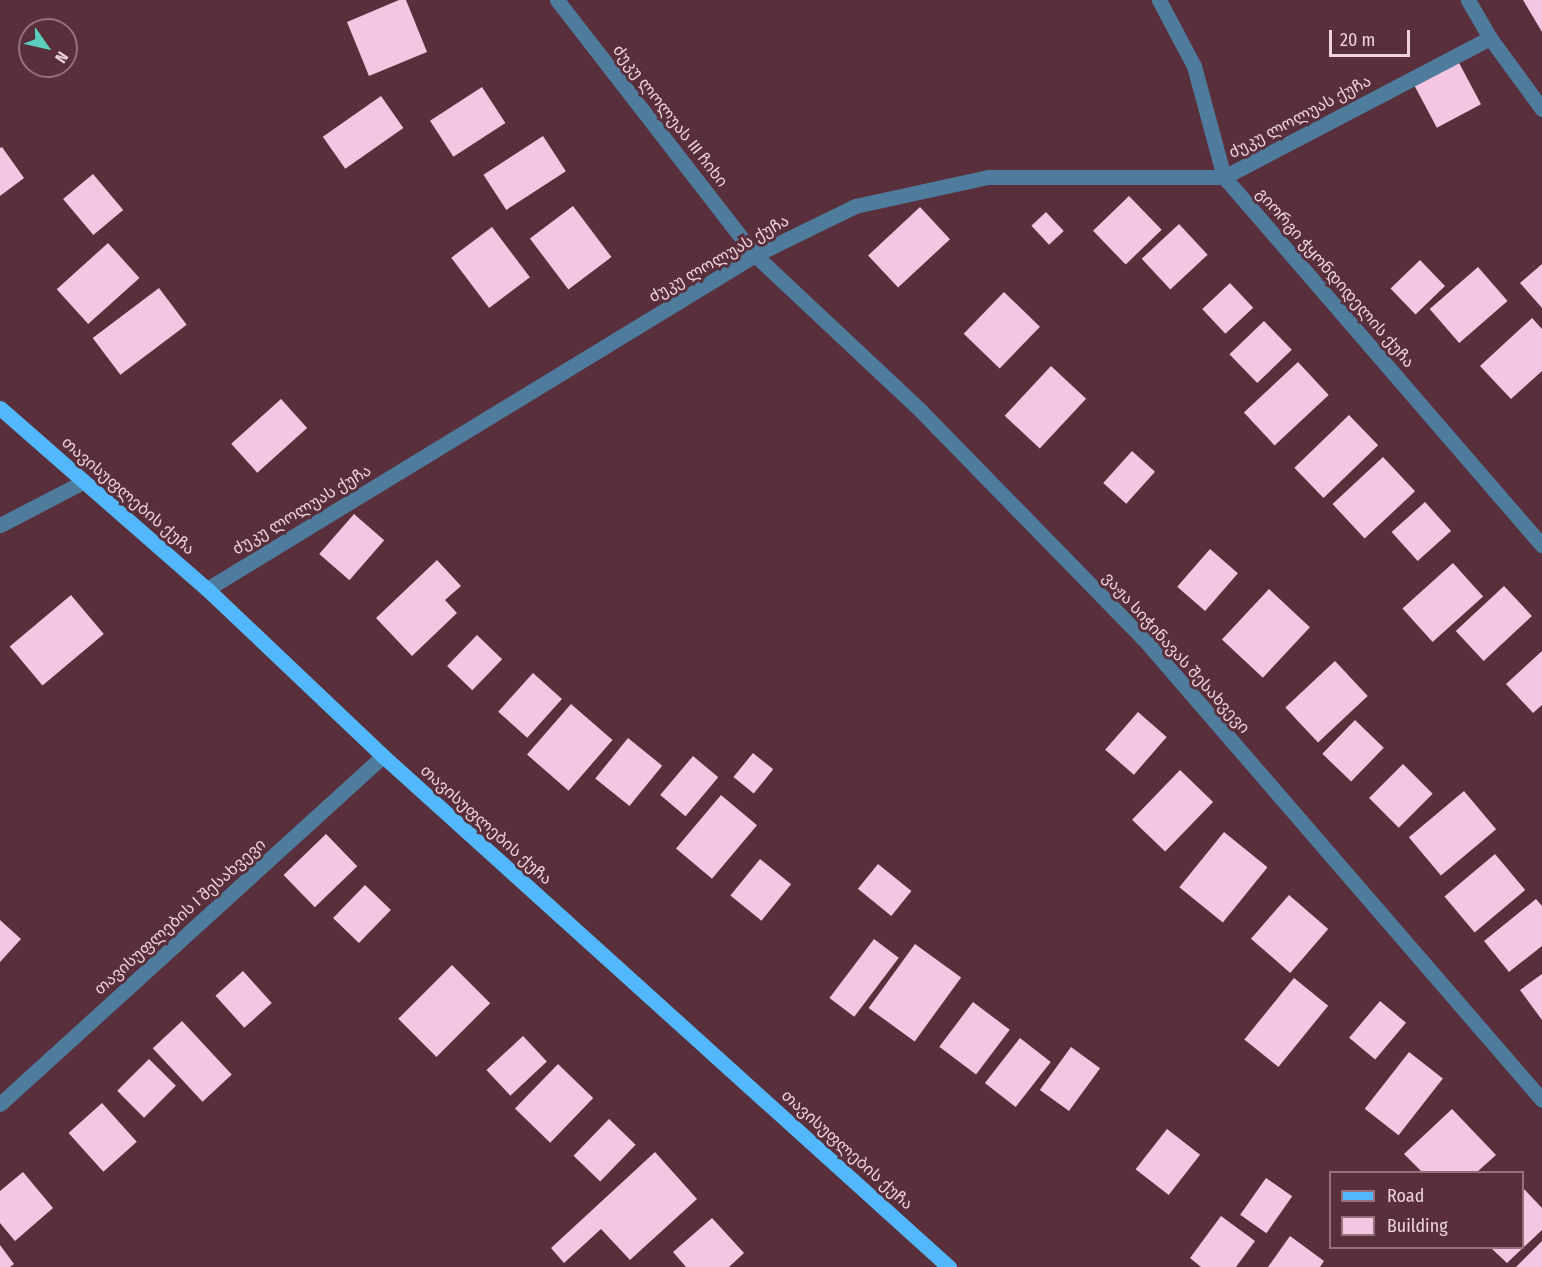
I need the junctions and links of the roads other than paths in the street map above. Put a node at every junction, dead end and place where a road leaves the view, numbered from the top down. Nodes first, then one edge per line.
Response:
1 (557, 0) edge
2 (1159, 0) edge
3 (1468, 0) edge
4 (1490, 38) junction
5 (1542, 110) edge
6 (1224, 177) junction
7 (755, 255) junction
8 (0, 408) edge
9 (83, 482) junction
10 (0, 525) edge
11 (1542, 546) edge
12 (207, 589) junction
13 (383, 756) junction
14 (1542, 1100) edge
15 (0, 1104) edge
16 (949, 1267) edge

1 - 7 street, ძუკუ ლოლუას III ჩიხი
2 - 6 street, გიორგი ჭყონდიდელის ქუჩა
3 - 4 street
4 - 5 street
4 - 6 street, ძუკუ ლოლუას ქუჩა
6 - 7 street, ძუკუ ლოლუას ქუჩა
6 - 11 street, გიორგი ჭყონდიდელის ქუჩა
7 - 12 street, ძუკუ ლოლუას ქუჩა
7 - 14 street, ვაჟა სიჭინავას შესახვევი
8 - 9 main road, თავისუფლების ქუჩა
9 - 10 street
9 - 12 main road, თავისუფლების ქუჩა
12 - 13 main road, თავისუფლების ქუჩა
13 - 15 street, თავისუფლების I შესახვევი
13 - 16 main road, თავისუფლების ქუჩა

